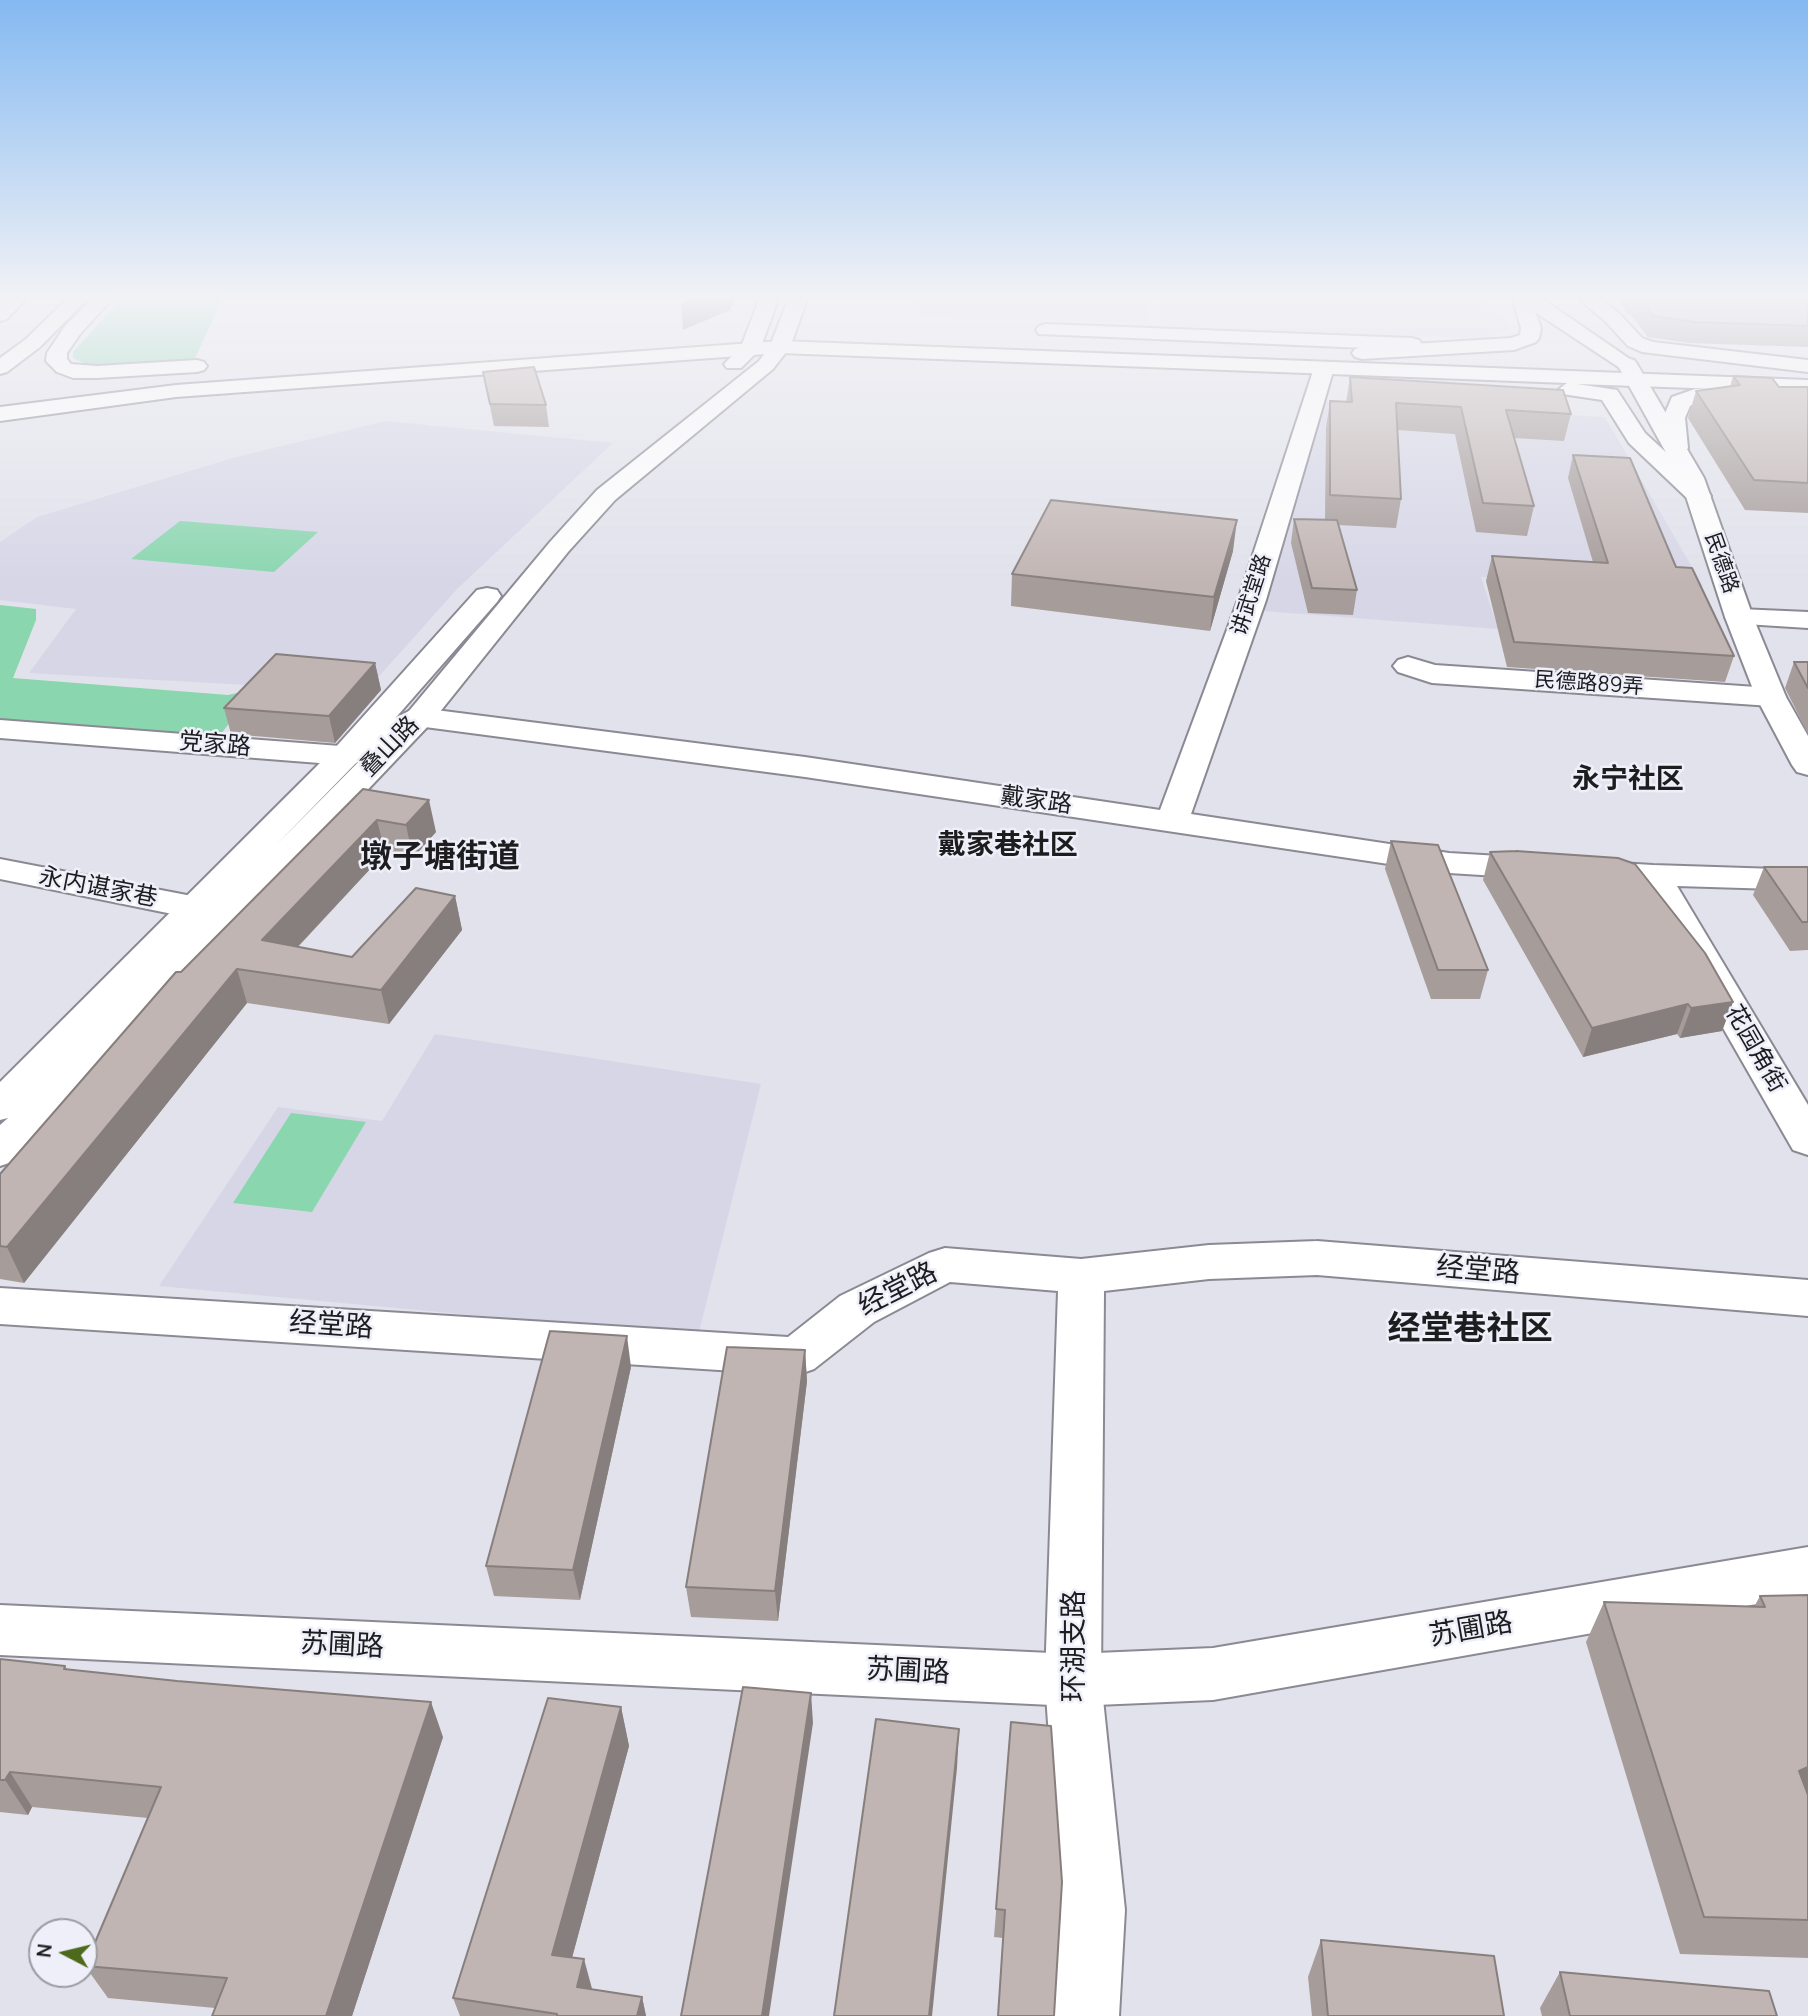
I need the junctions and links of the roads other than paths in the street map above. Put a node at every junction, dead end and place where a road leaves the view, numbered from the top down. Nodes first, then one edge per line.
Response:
1 (153, 394) edge
2 (414, 394) edge
3 (698, 394) edge
4 (708, 394) edge
5 (1316, 394) edge
6 (1604, 394) edge
7 (1645, 394) edge
8 (1715, 394) edge
9 (408, 395) dead end
10 (381, 397) dead end
11 (2, 414) edge
12 (1676, 448) junction
13 (1699, 496) junction
14 (1740, 617) junction
15 (1808, 620) edge
16 (1408, 666) dead end
17 (1775, 683) junction
18 (420, 717) junction
19 (0, 729) edge
20 (345, 756) junction
21 (1808, 765) edge
22 (1172, 821) junction
23 (0, 869) edge
24 (1653, 874) junction
25 (1808, 880) edge
26 (197, 908) junction
27 (0, 1106) edge
28 (1808, 1140) edge
29 (0, 1151) edge
30 (1081, 1276) junction
31 (1808, 1298) edge
32 (0, 1306) edge
33 (1808, 1571) edge
34 (0, 1630) edge
35 (1073, 1680) junction
36 (1086, 2016) edge

1 - 11 main road
2 - 9 main road
3 - 20 main road, 叠山路
4 - 18 main road, 叠山路
5 - 22 main road, 讲武堂路
6 - 13 main road
7 - 12 main road, 民德路
8 - 12 main road
10 - 11 main road
12 - 13 main road, 民德路
13 - 14 main road, 民德路
14 - 15 main road
14 - 17 main road, 民德路
16 - 17 main road, 民德路89弄
17 - 21 main road, 民德路
18 - 20 main road
18 - 22 main road, 戴家路
18 - 29 main road, 叠山路
19 - 20 main road, 党家路
20 - 26 main road, 叠山路
22 - 24 main road, 戴家路
23 - 26 main road, 永内谌家巷
24 - 25 main road
24 - 28 main road, 花园角街
26 - 27 main road, 叠山路
30 - 31 main road, 经堂路
30 - 32 main road, 经堂路
30 - 35 main road, 环湖支路
33 - 35 main road, 苏圃路
34 - 35 main road, 苏圃路
35 - 36 main road, 环湖支路

